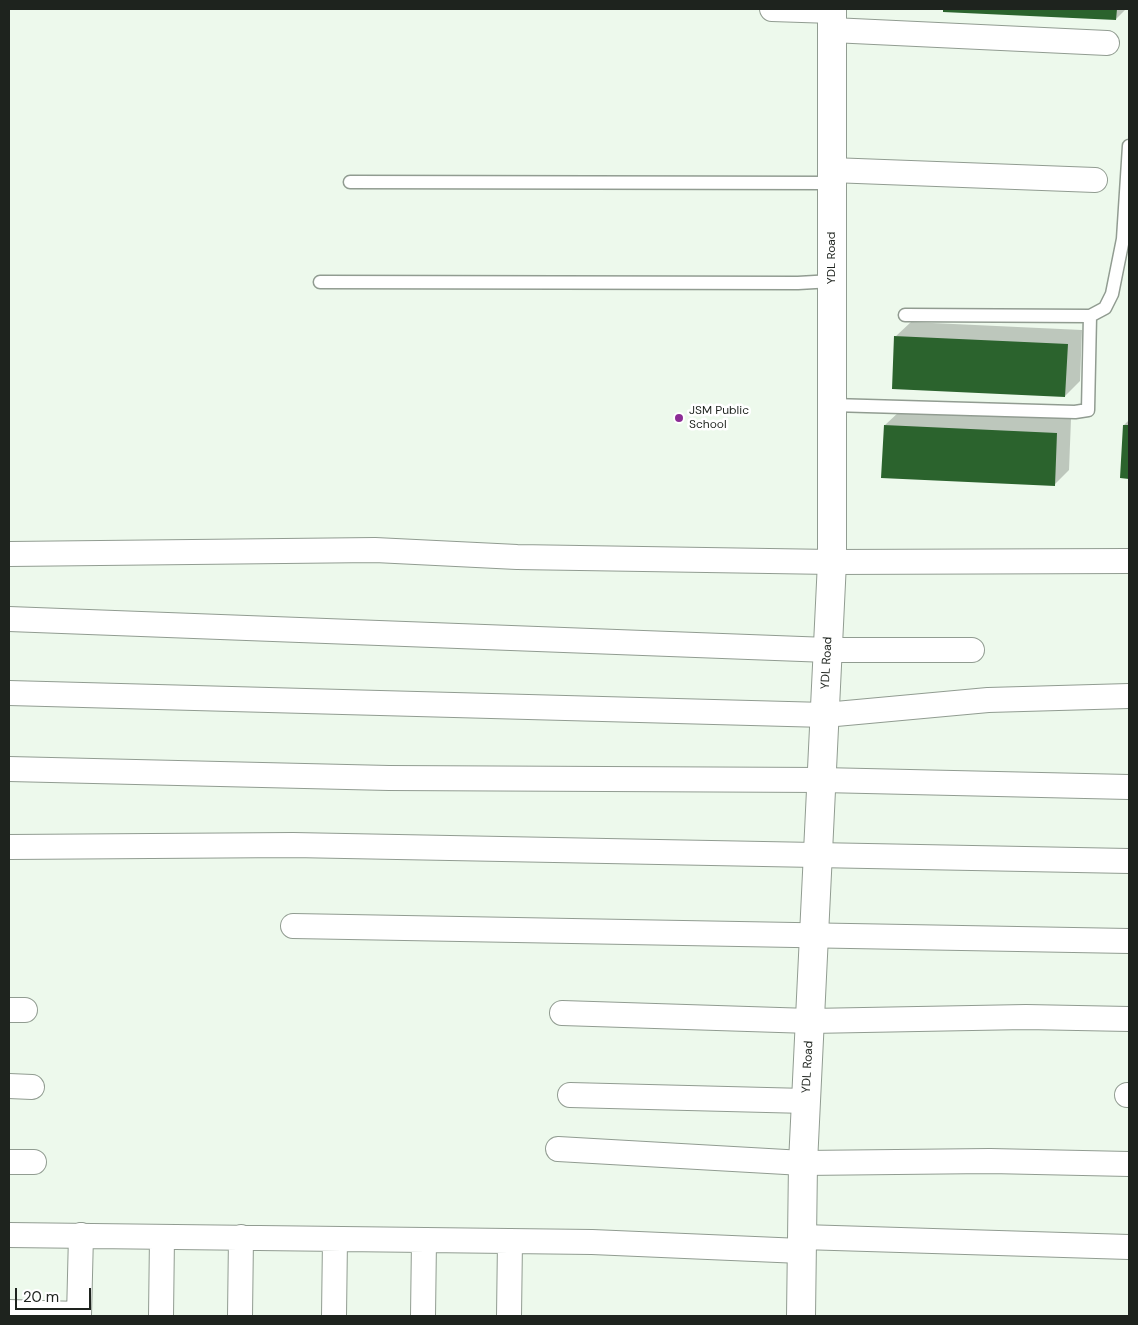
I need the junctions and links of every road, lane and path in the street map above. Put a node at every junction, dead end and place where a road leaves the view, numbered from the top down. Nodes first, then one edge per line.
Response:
1 (772, 9) edge
2 (832, 17) edge
3 (1106, 43) dead end
4 (1129, 146) edge
5 (831, 177) junction
6 (1094, 180) dead end
7 (350, 182) dead end
8 (1126, 239) edge
9 (832, 281) junction
10 (320, 282) dead end
11 (905, 315) dead end
12 (1090, 316) junction
13 (832, 405) junction
14 (9, 554) edge
15 (832, 562) junction
16 (1129, 562) edge
17 (9, 619) edge
18 (828, 650) junction
19 (972, 650) dead end
20 (9, 693) edge
21 (1129, 696) edge
22 (824, 715) junction
23 (9, 769) edge
24 (822, 780) junction
25 (1129, 787) edge
26 (9, 847) edge
27 (818, 856) junction
28 (1129, 861) edge
29 (293, 926) dead end
30 (814, 936) junction
31 (1129, 941) edge
32 (562, 1013) dead end
33 (1129, 1019) edge
34 (810, 1021) junction
35 (570, 1095) dead end
36 (806, 1101) junction
37 (558, 1149) dead end
38 (9, 1162) edge
39 (34, 1162) dead end
40 (803, 1163) junction
41 (1129, 1164) edge
42 (9, 1235) edge
43 (82, 1235) junction
44 (162, 1237) junction
45 (241, 1238) junction
46 (335, 1239) junction
47 (424, 1240) junction
48 (510, 1241) junction
49 (802, 1244) junction
50 (1129, 1247) edge
51 (9, 1312) edge
52 (79, 1315) edge
53 (161, 1316) edge
54 (240, 1316) edge
55 (334, 1316) edge
56 (423, 1316) edge
57 (509, 1316) edge
58 (801, 1316) edge

1 - 2 street
2 - 3 street
2 - 5 street, YDL Road
4 - 8 lane
5 - 6 street
5 - 7 lane
5 - 9 street, YDL Road
8 - 12 lane
9 - 10 lane
9 - 13 street, YDL Road
11 - 12 lane
12 - 13 lane
13 - 15 street, YDL Road
14 - 15 street
15 - 16 street
15 - 18 street, YDL Road
17 - 18 street
18 - 19 street
18 - 22 street, YDL Road
20 - 22 street
21 - 22 street
22 - 24 street, YDL Road
23 - 24 street
24 - 25 street
24 - 27 street, YDL Road
26 - 27 street
27 - 28 street
27 - 30 street, YDL Road
29 - 30 street
30 - 31 street
30 - 34 street, YDL Road
32 - 34 street
33 - 34 street
34 - 36 street, YDL Road
35 - 36 street
36 - 40 street, YDL Road
37 - 40 street
38 - 39 street
40 - 41 street
40 - 49 street, YDL Road
42 - 43 street
43 - 44 street
43 - 52 street
44 - 45 street
44 - 53 street
45 - 46 street
45 - 54 street
46 - 47 street
46 - 55 street
47 - 48 street
47 - 56 street
48 - 49 street
48 - 57 street
49 - 50 street
49 - 58 street, YDL Road
51 - 52 street

